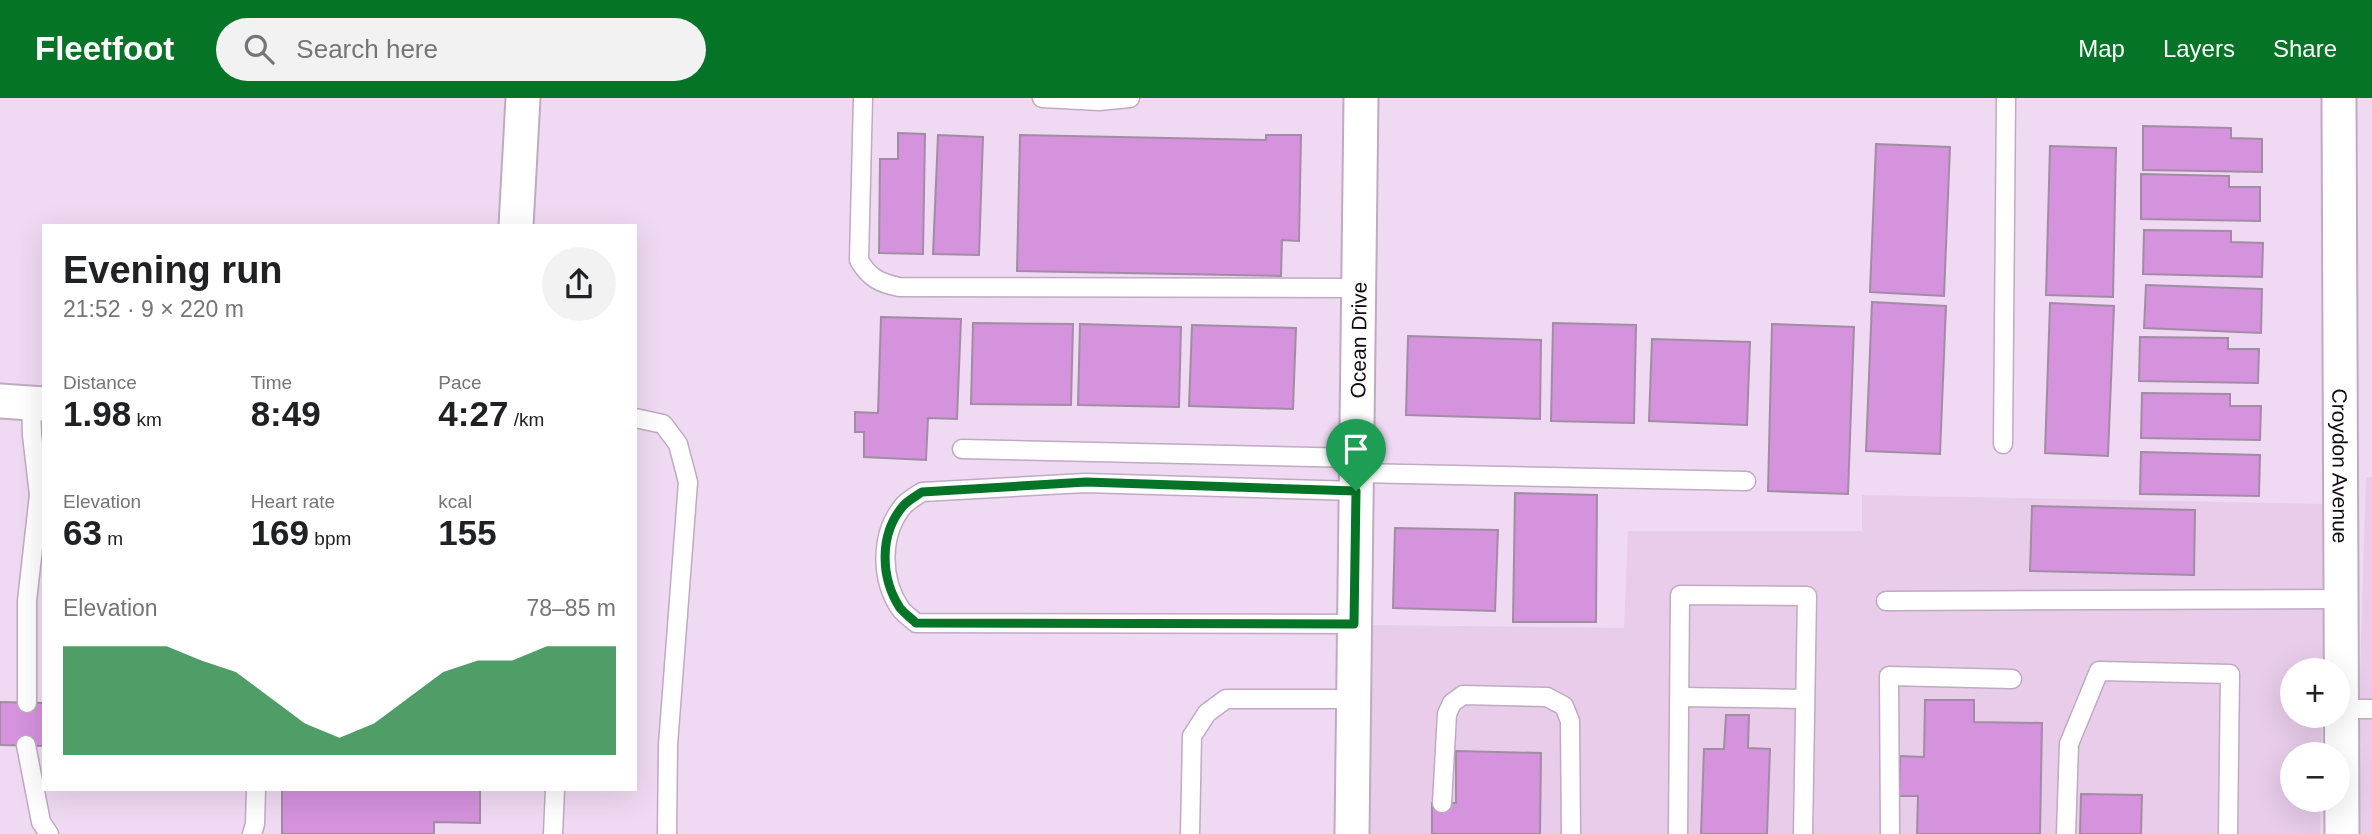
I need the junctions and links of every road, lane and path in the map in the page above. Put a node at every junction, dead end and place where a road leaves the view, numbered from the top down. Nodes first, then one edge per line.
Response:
1 (523, 98) edge
2 (863, 98) edge
3 (1042, 98) edge
4 (1130, 98) edge
5 (1361, 98) edge
6 (2006, 98) edge
7 (2339, 98) edge
8 (516, 224) edge
9 (1358, 288) junction
10 (25, 403) edge
11 (637, 418) edge
12 (2003, 444) dead end
13 (962, 449) dead end
14 (1356, 474) junction
15 (1746, 481) dead end
16 (42, 493) edge
17 (37, 570) edge
18 (2341, 599) junction
19 (1886, 601) dead end
20 (1354, 624) junction
21 (2012, 679) dead end
22 (1680, 697) junction
23 (1353, 699) junction
24 (1805, 699) junction
25 (27, 703) dead end
26 (2357, 709) edge
27 (26, 745) dead end
28 (256, 791) edge
29 (555, 791) edge
30 (1442, 803) dead end
31 (48, 834) edge
32 (252, 834) edge
33 (554, 834) edge
34 (667, 834) edge
35 (1190, 834) edge
36 (1352, 834) edge
37 (1571, 834) edge
38 (1678, 834) edge
39 (1802, 834) edge
40 (1891, 834) edge
41 (2066, 834) edge
42 (2228, 834) edge
43 (2342, 834) edge

1 - 8 street
2 - 9 lane
3 - 4 lane
5 - 9 street, Ocean Drive
6 - 12 lane
7 - 18 street, Croydon Avenue
9 - 14 street, Ocean Drive
10 - 16 lane
11 - 34 lane
13 - 14 lane
14 - 15 lane
14 - 20 street, Ocean Drive
14 - 20 lane
16 - 17 lane
17 - 25 lane
18 - 19 lane
18 - 26 street, Croydon Avenue
20 - 23 street, Ocean Drive
21 - 40 lane
22 - 24 lane
22 - 24 lane
22 - 38 lane
23 - 35 lane
23 - 36 street, Ocean Drive
24 - 39 lane
26 - 43 street, Croydon Avenue
27 - 31 lane
28 - 32 lane
29 - 33 lane
30 - 37 lane
41 - 42 lane

